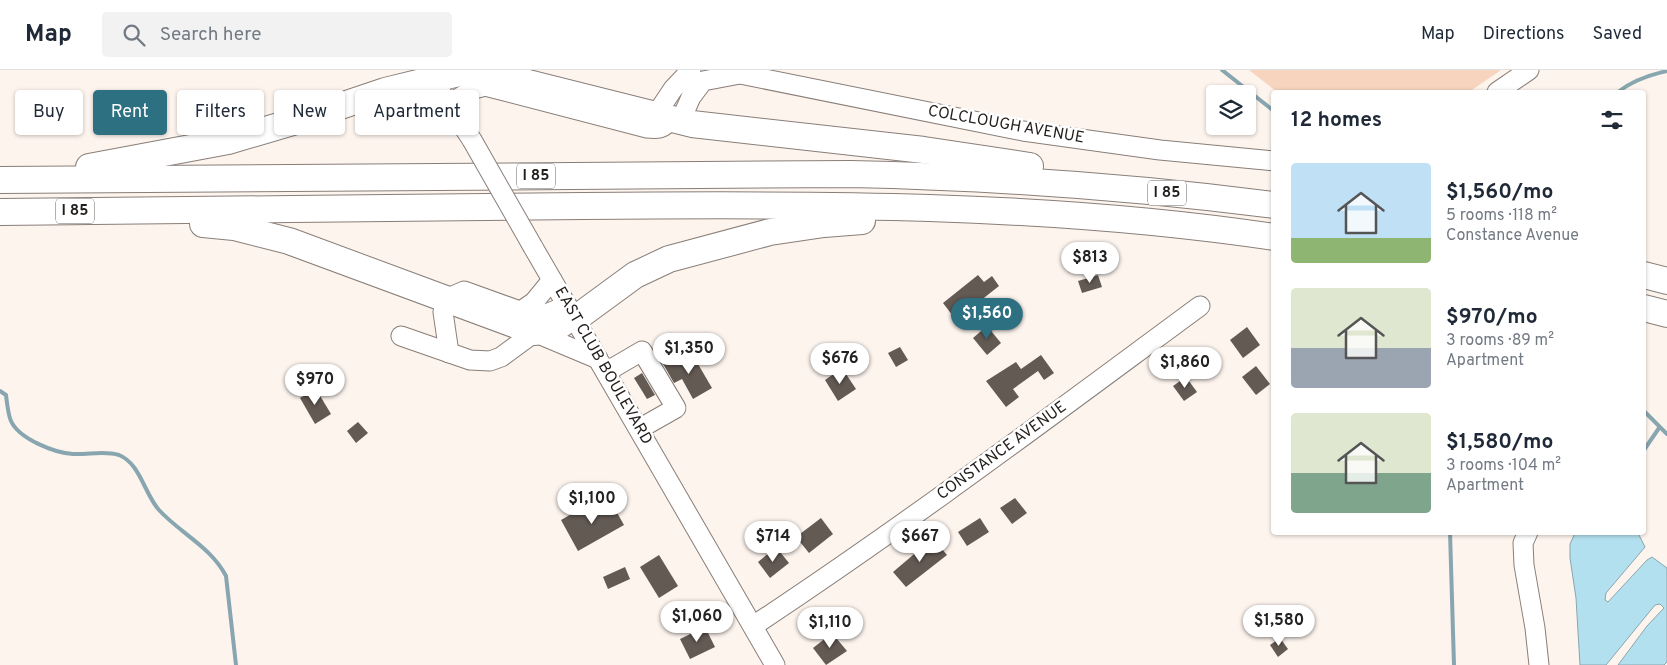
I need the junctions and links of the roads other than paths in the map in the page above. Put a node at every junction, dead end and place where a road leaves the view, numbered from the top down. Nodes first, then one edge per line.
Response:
1 (471, 70) edge
2 (476, 70) edge
3 (691, 70) edge
4 (1529, 70) edge
5 (737, 72) edge
6 (430, 74) edge
7 (392, 80) edge
8 (440, 90) edge
9 (472, 90) edge
10 (1501, 90) edge
11 (668, 119) junction
12 (469, 135) edge
13 (1271, 161) edge
14 (6, 180) edge
15 (1060, 183) junction
16 (1271, 205) edge
17 (138, 210) junction
18 (972, 210) junction
19 (0, 212) edge
20 (1271, 237) edge
21 (1646, 275) edge
22 (552, 280) junction
23 (1667, 280) edge
24 (446, 299) junction
25 (1200, 306) dead end
26 (1646, 309) edge
27 (521, 311) junction
28 (571, 312) junction
29 (1667, 314) edge
30 (535, 332) junction
31 (401, 336) dead end
32 (449, 353) junction
33 (602, 366) junction
34 (639, 429) junction
35 (1527, 535) edge
36 (753, 626) junction
37 (775, 665) edge
38 (1539, 665) edge

1 - 6 highway
2 - 11 highway
3 - 11 street
4 - 10 street
5 - 11 street, COLCLOUGH AVENUE
5 - 13 street, COLCLOUGH AVENUE
6 - 7 highway
6 - 8 street, EAST CLUB BOULEVARD
7 - 14 highway
9 - 11 street
11 - 15 highway
12 - 22 street, EAST CLUB BOULEVARD, bridge
14 - 15 highway, I 85
15 - 16 highway, I 85
17 - 18 highway, I 85
17 - 19 highway, I 85
17 - 24 highway
18 - 20 highway, I 85
18 - 28 highway
21 - 23 highway
22 - 27 street
22 - 28 street, EAST CLUB BOULEVARD
24 - 27 street
24 - 30 highway
24 - 32 street
25 - 36 street, CONSTANCE AVENUE
26 - 29 highway
27 - 28 street
28 - 30 street
28 - 33 street, EAST CLUB BOULEVARD
30 - 32 street
30 - 33 street
31 - 32 street
33 - 34 street, EAST CLUB BOULEVARD
33 - 34 street
34 - 36 street, EAST CLUB BOULEVARD
35 - 38 street
36 - 37 street, EAST CLUB BOULEVARD

